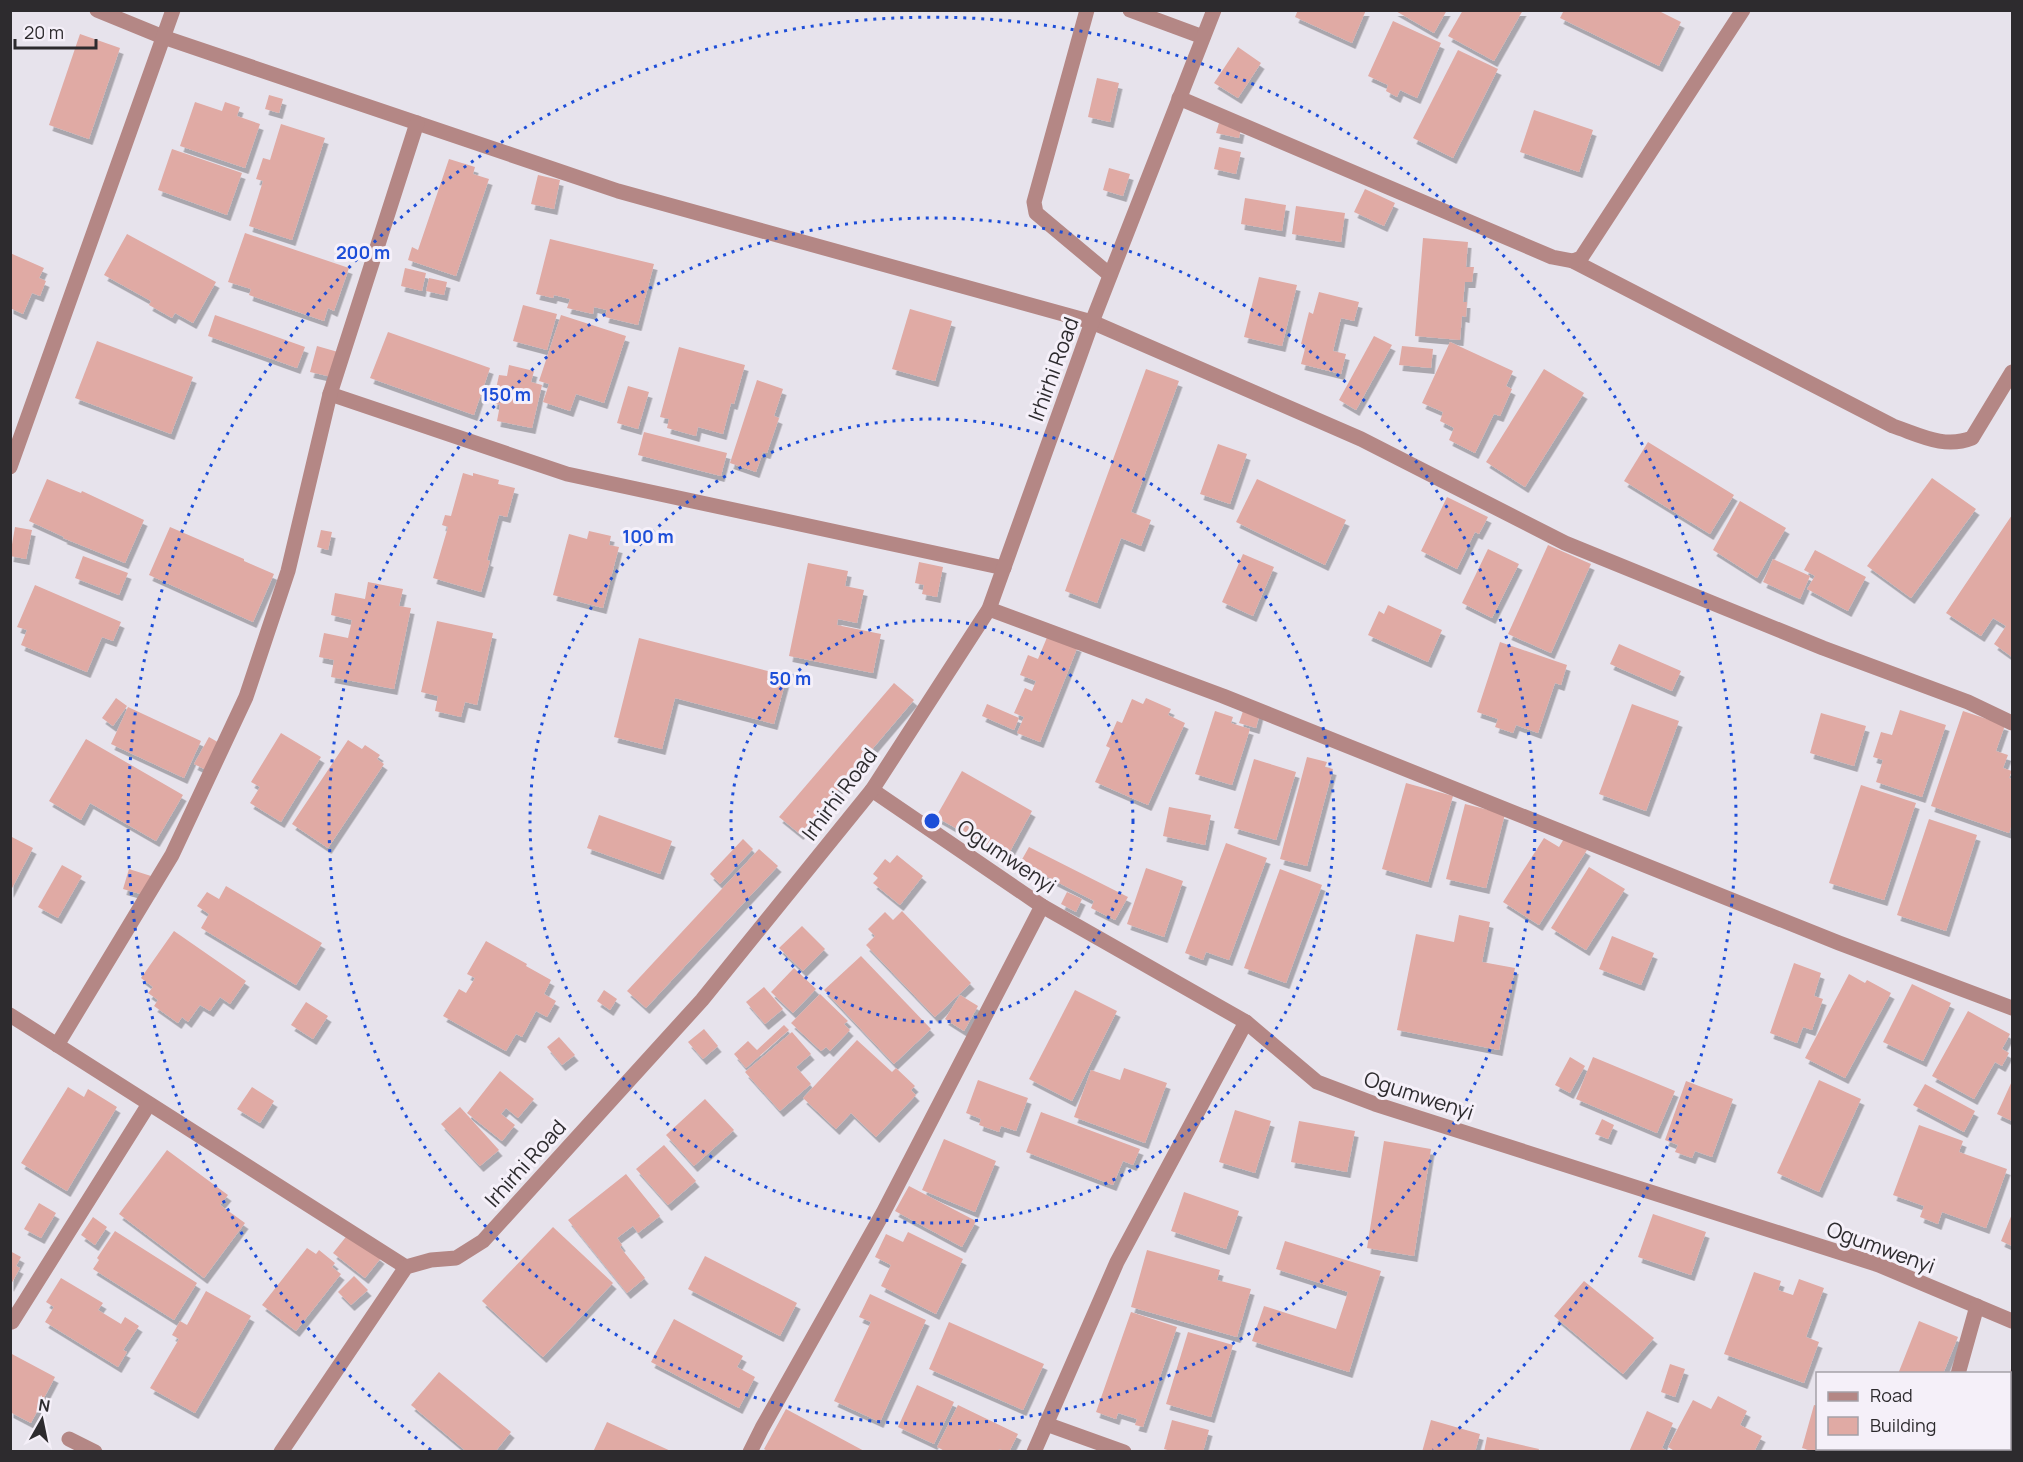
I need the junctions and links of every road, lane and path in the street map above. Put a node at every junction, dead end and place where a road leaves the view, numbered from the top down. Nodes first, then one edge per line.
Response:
1 (97, 10) edge
2 (172, 10) edge
3 (1087, 10) edge
4 (1130, 10) edge
5 (1214, 10) edge
6 (1743, 10) edge
7 (163, 37) junction
8 (1203, 37) junction
9 (1179, 98) junction
10 (417, 123) junction
11 (1573, 261) junction
12 (1110, 275) junction
13 (1092, 322) junction
14 (2013, 372) edge
15 (330, 394) junction
16 (10, 467) edge
17 (1004, 568) junction
18 (989, 609) junction
19 (2013, 723) edge
20 (872, 790) junction
21 (1042, 906) junction
22 (2013, 1008) edge
23 (10, 1015) edge
24 (1246, 1022) junction
25 (57, 1045) junction
26 (149, 1104) junction
27 (406, 1267) junction
28 (1977, 1306) junction
29 (2013, 1321) edge
30 (12, 1322) dead end
31 (1959, 1372) edge
32 (1047, 1424) junction
33 (69, 1439) dead end
34 (95, 1452) edge
35 (281, 1452) edge
36 (750, 1452) edge
37 (1034, 1452) edge
38 (1124, 1452) edge

1 - 7 street
2 - 7 street
3 - 12 street
4 - 8 street
5 - 8 street, Irhirhi Road
6 - 11 street
7 - 10 street
7 - 16 street
8 - 9 street, Irhirhi Road
9 - 11 street
9 - 12 street, Irhirhi Road
10 - 13 street
10 - 15 street
11 - 14 street
12 - 13 street, Irhirhi Road
13 - 17 street, Irhirhi Road
13 - 19 street
15 - 17 street
15 - 25 street
17 - 18 street, Irhirhi Road
18 - 20 street, Irhirhi Road
18 - 22 street
20 - 21 street, Ogumwenyi
20 - 27 street, Irhirhi Road
21 - 24 street, Ogumwenyi
21 - 36 street
23 - 25 street
24 - 28 street, Ogumwenyi
24 - 32 street
25 - 26 street
26 - 27 street
26 - 30 street
27 - 35 street
28 - 29 street, Ogumwenyi
28 - 31 street
32 - 37 street
32 - 38 street
33 - 34 street

